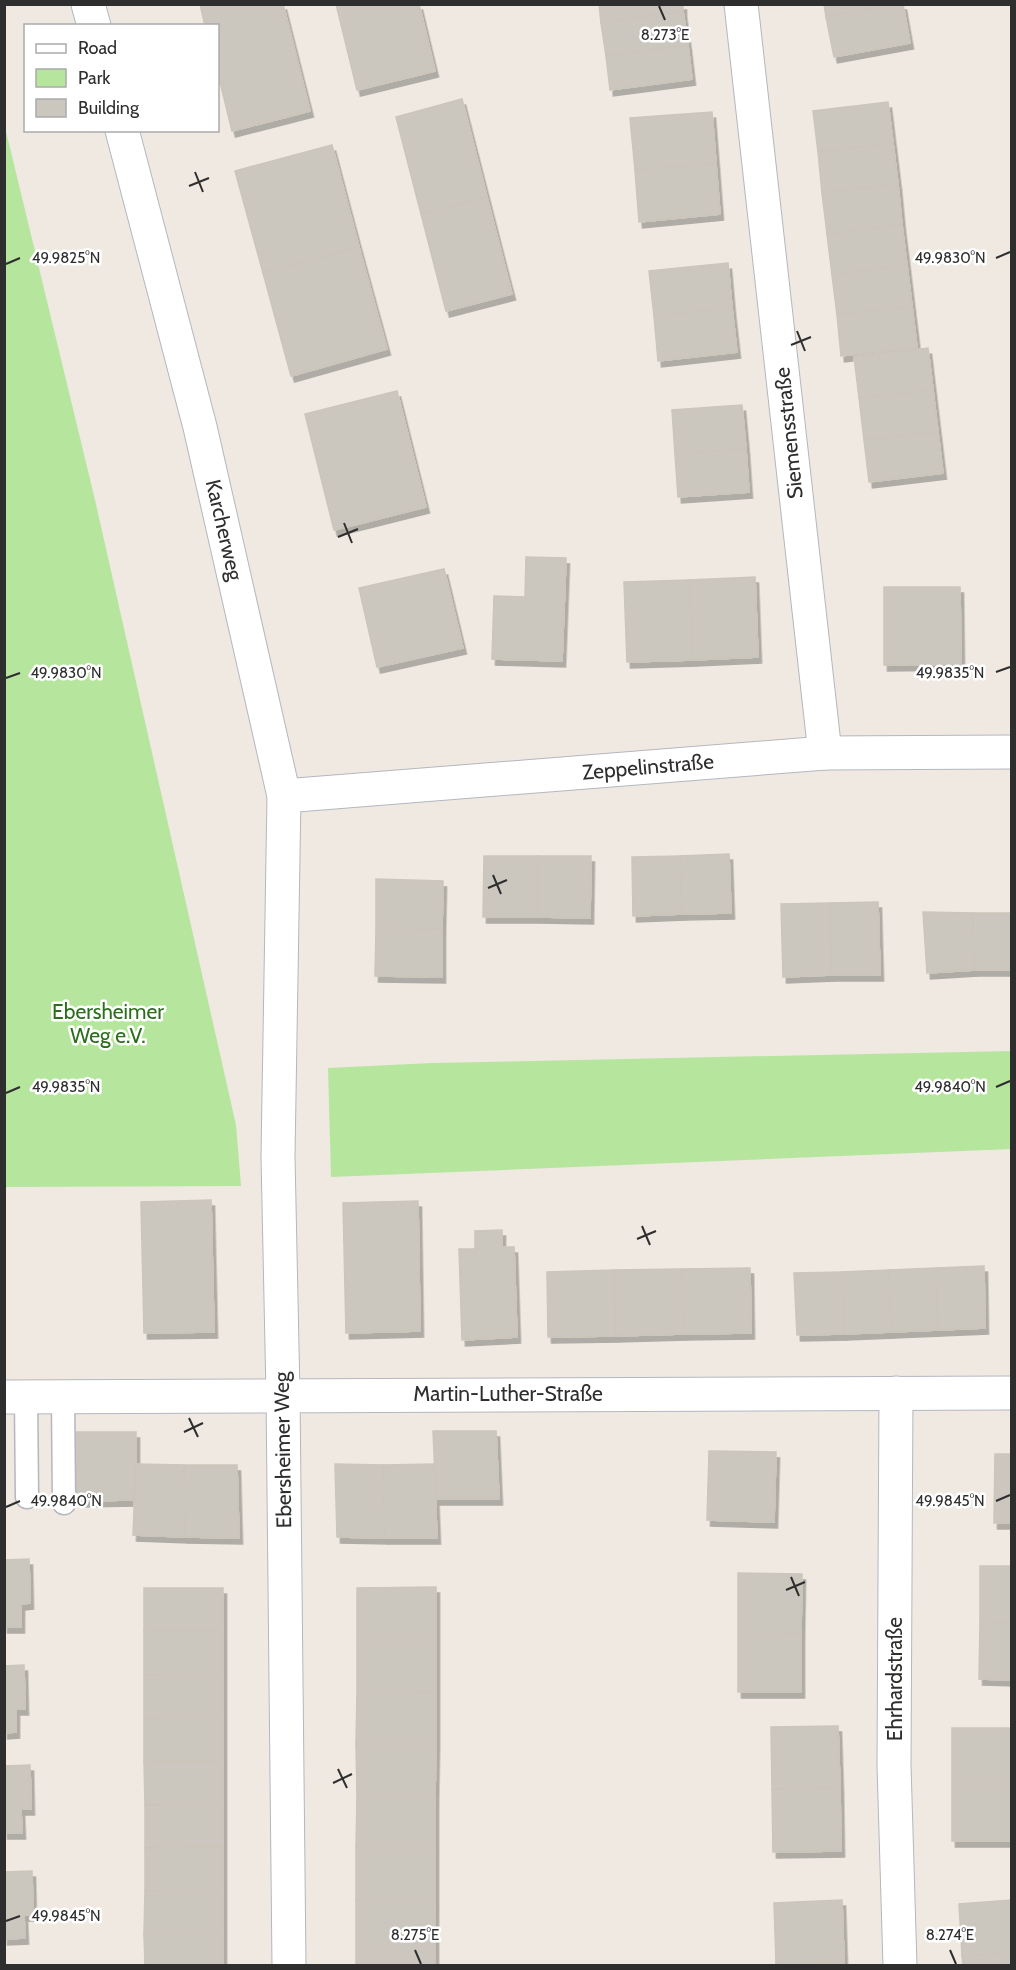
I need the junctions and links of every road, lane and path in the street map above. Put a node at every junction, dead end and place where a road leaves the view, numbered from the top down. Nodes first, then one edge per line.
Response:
1 (88, 4) edge
2 (741, 4) edge
3 (93, 24) edge
4 (123, 132) edge
5 (1011, 752) edge
6 (825, 753) junction
7 (284, 796) junction
8 (282, 935) joint
9 (1011, 1392) edge
10 (896, 1393) junction
11 (283, 1394) junction
12 (63, 1396) junction
13 (15, 1397) edge
14 (27, 1497) dead end
15 (64, 1503) dead end
16 (288, 1965) edge
17 (900, 1965) edge

1 - 3 street
2 - 6 street, Siemensstraße
4 - 7 street, Karcherweg
5 - 6 street, Zeppelinstraße
6 - 7 street, Zeppelinstraße
7 - 8 street, Karcherweg
8 - 11 street, Ebersheimer Weg
9 - 10 street, Martin-Luther-Straße
10 - 11 street, Martin-Luther-Straße
10 - 17 street, Ehrhardstraße
11 - 12 street, Martin-Luther-Straße
11 - 16 street, Ebersheimer Weg
12 - 13 street, Martin-Luther-Straße
12 - 15 lane
13 - 14 lane

